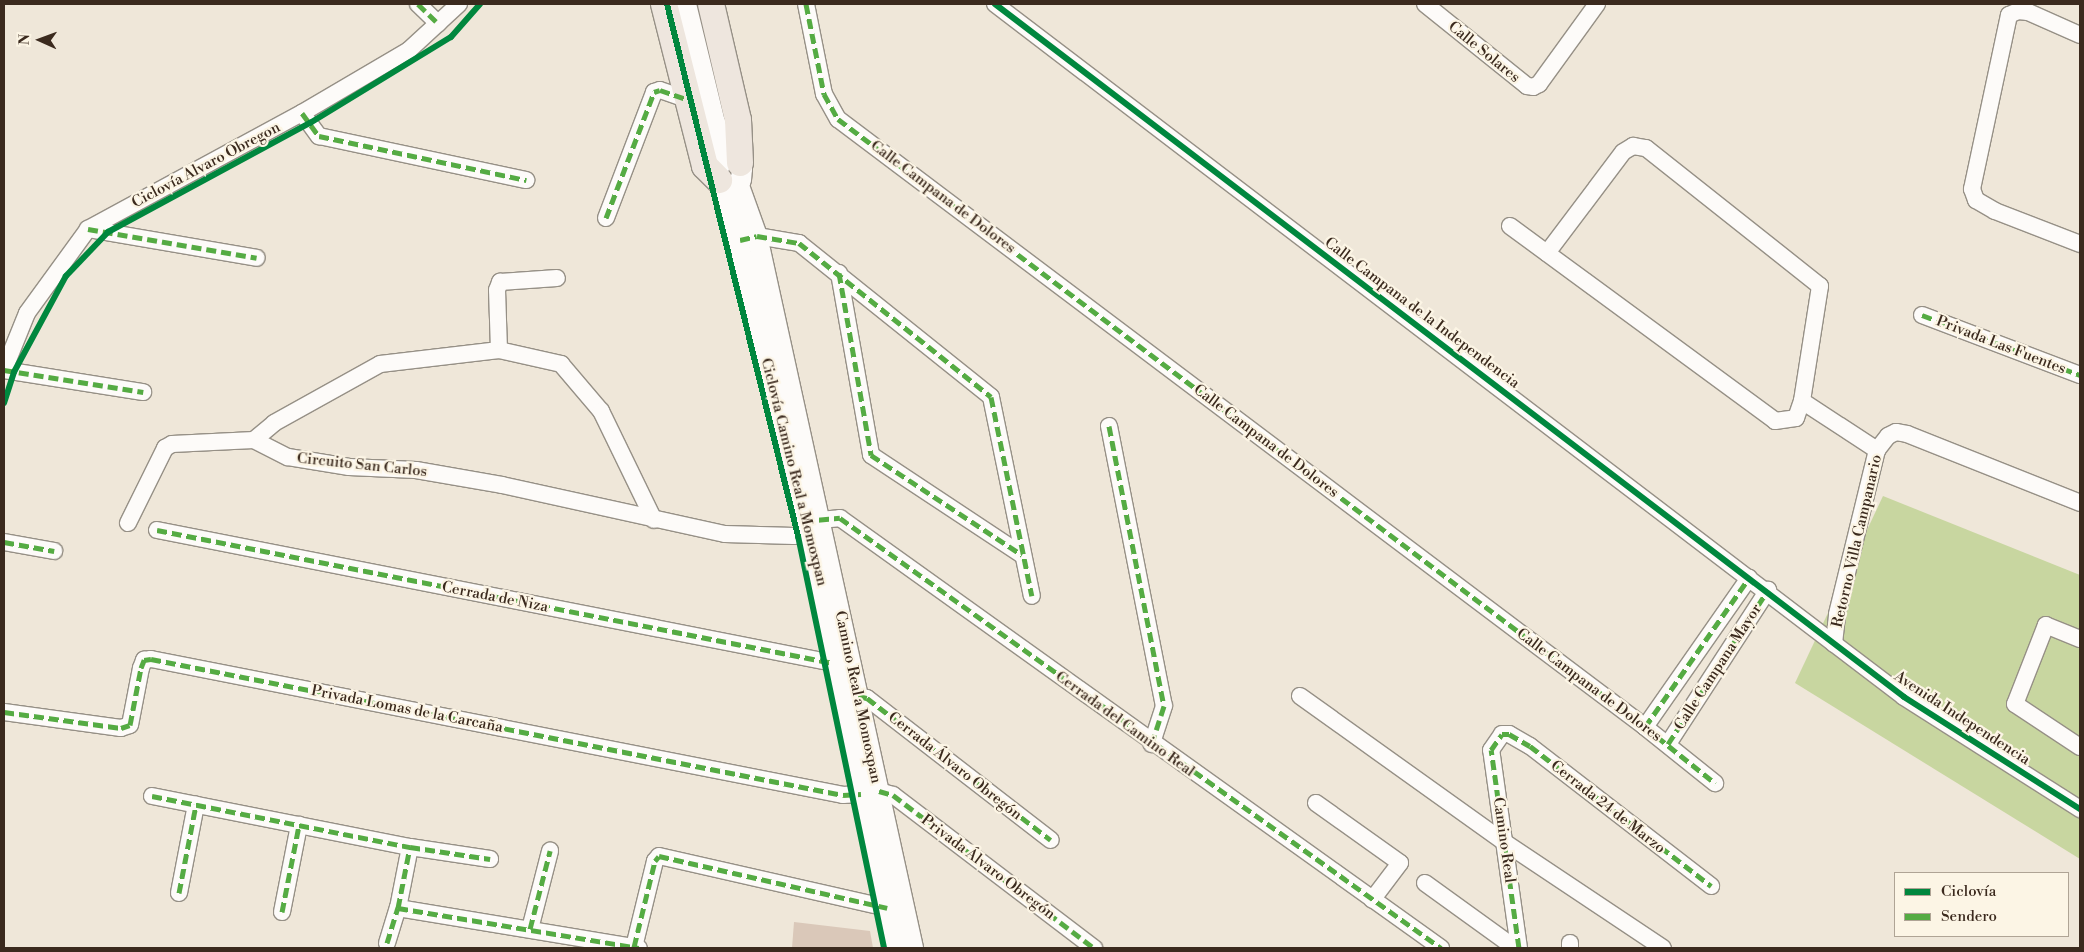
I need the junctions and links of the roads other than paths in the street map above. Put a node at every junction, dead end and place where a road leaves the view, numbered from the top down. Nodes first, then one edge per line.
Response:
1 (418, 4) edge
2 (459, 4) edge
3 (664, 4) edge
4 (686, 4) edge
5 (711, 4) edge
6 (806, 4) edge
7 (995, 4) edge
8 (1425, 4) edge
9 (1597, 4) edge
10 (438, 23) junction
11 (2080, 36) edge
12 (679, 96) junction
13 (302, 113) junction
14 (730, 178) junction
15 (526, 180) dead end
16 (606, 218) dead end
17 (1510, 226) dead end
18 (88, 229) junction
19 (749, 238) junction
20 (2080, 244) edge
21 (1547, 253) junction
22 (257, 258) dead end
23 (839, 273) junction
24 (556, 278) dead end
25 (1922, 315) dead end
26 (499, 350) junction
27 (4, 370) edge
28 (2080, 375) edge
29 (143, 392) dead end
30 (1802, 401) junction
31 (1110, 426) dead end
32 (254, 440) junction
33 (1877, 450) junction
34 (2080, 502) edge
35 (654, 520) junction
36 (128, 523) dead end
37 (813, 525) junction
38 (157, 530) dead end
39 (4, 542) edge
40 (54, 551) dead end
41 (1022, 555) junction
42 (1749, 578) junction
43 (1768, 590) junction
44 (1032, 596) dead end
45 (2080, 639) edge
46 (1834, 644) junction
47 (834, 663) junction
48 (858, 696) junction
49 (1300, 696) dead end
50 (4, 712) edge
51 (1645, 727) junction
52 (1502, 734) joint
53 (1152, 744) junction
54 (1668, 744) junction
55 (2080, 747) edge
56 (1715, 783) dead end
57 (870, 793) junction
58 (152, 796) dead end
59 (1316, 803) dead end
60 (196, 805) junction
61 (2080, 808) edge
62 (299, 825) junction
63 (1050, 840) dead end
64 (1504, 842) junction
65 (410, 847) junction
66 (550, 851) dead end
67 (490, 859) dead end
68 (1425, 883) dead end
69 (1711, 886) dead end
70 (179, 893) dead end
71 (1372, 900) junction
72 (398, 908) junction
73 (887, 908) junction
74 (282, 912) dead end
75 (530, 929) junction
76 (387, 943) dead end
77 (636, 948) edge
78 (896, 948) edge
79 (913, 948) edge
80 (1094, 948) edge
81 (1441, 948) edge
82 (1515, 948) edge
83 (1519, 948) edge
84 (1663, 948) edge

1 - 10 street
2 - 10 street
3 - 12 highway
4 - 14 street, Camino Real a Momoxpan
5 - 14 highway
6 - 51 street, Calle Campana de Dolores
7 - 42 street, Calle Campana de la Independencia
8 - 9 street, Calle Solares
10 - 13 street
11 - 20 street
12 - 14 highway
12 - 16 street
13 - 15 street
13 - 18 street
14 - 19 street, Camino Real a Momoxpan
17 - 21 street
18 - 22 street
18 - 27 street
19 - 23 street
19 - 37 street, Camino Real a Momoxpan
21 - 30 street
21 - 30 street
23 - 41 street
23 - 41 street
24 - 26 street
25 - 28 street, Privada Las Fuentes
26 - 32 street
26 - 35 street
27 - 29 street
30 - 33 street
31 - 53 street
32 - 35 street, Circuito San Carlos
32 - 36 street
33 - 34 street, Retorno Villa Campanario
33 - 46 street, Retorno Villa Campanario
35 - 37 street, Circuito San Carlos
37 - 47 street, Camino Real a Momoxpan
37 - 48 street, Camino Real a Momoxpan
37 - 53 street, Cerrada del Camino Real
38 - 47 street, Cerrada de Niza
39 - 40 street
41 - 44 street
42 - 43 street, Calle Campana de la Independencia
42 - 51 street, Calle Campana Mayor
43 - 46 street, Calle Campana de la Independencia
43 - 54 street, Calle Campana Mayor
45 - 55 street
46 - 61 street, Avenida Independencia
47 - 57 street, Camino Real a Momoxpan
48 - 57 street, Camino Real a Momoxpan
48 - 63 street, Cerrada Álvaro Obregón
49 - 64 street
50 - 57 street, Privada Lomas de la Carcaña
51 - 54 street, Calle Campana de Dolores
52 - 64 street, Camino Real
52 - 69 street, Cerrada 24 de Marzo
53 - 71 street, Cerrada del Camino Real
54 - 56 street, Calle Campana de Dolores
57 - 73 street, Camino Real a Momoxpan
57 - 79 street, Camino Real a Momoxpan
57 - 80 street, Privada Álvaro Obregón
58 - 60 street
59 - 71 street
60 - 62 street
60 - 70 street
62 - 65 street
62 - 74 street
64 - 83 street, Camino Real
64 - 84 street
65 - 67 street
65 - 72 street
66 - 75 street
68 - 82 street
71 - 81 street, Cerrada del Camino Real
72 - 75 street
72 - 76 street
73 - 77 street
73 - 78 street, Camino Real a Momoxpan
75 - 77 street

